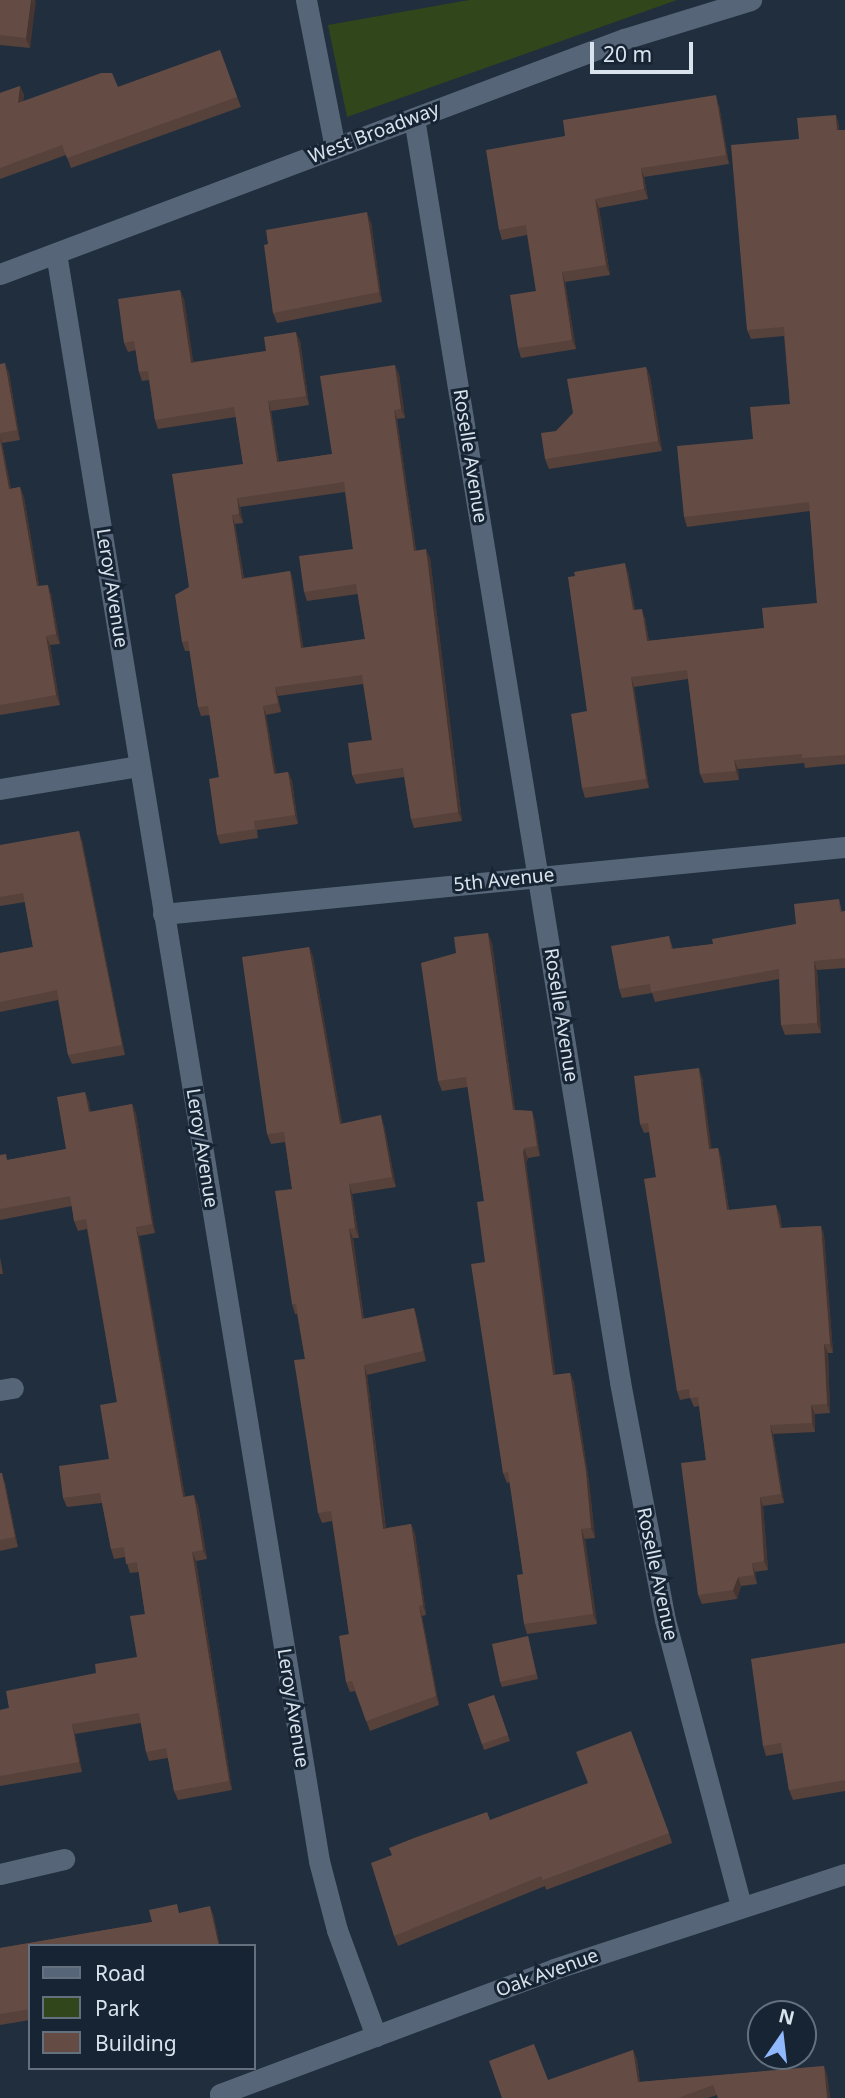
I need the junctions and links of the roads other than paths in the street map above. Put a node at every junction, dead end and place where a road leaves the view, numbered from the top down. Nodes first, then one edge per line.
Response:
1 (306, 0) edge
2 (751, 0) edge
3 (414, 118) junction
4 (335, 148) junction
5 (56, 253) junction
6 (0, 274) edge
7 (139, 766) junction
8 (0, 789) edge
9 (845, 847) edge
10 (539, 877) junction
11 (163, 914) junction
12 (64, 1859) dead end
13 (0, 1874) edge
14 (845, 1874) edge
15 (741, 1906) junction
16 (376, 2036) junction
17 (221, 2098) edge

1 - 4 street
2 - 3 street, West Broadway
3 - 4 street, West Broadway
3 - 10 street, Roselle Avenue
4 - 5 street, West Broadway
5 - 6 street, West Broadway
5 - 7 street, Leroy Avenue
7 - 8 street
7 - 11 street, Leroy Avenue
9 - 10 street, 5th Avenue
10 - 11 street, 5th Avenue
10 - 15 street, Roselle Avenue
11 - 16 street, Leroy Avenue
12 - 13 street
14 - 15 street, Oak Avenue
15 - 16 street, Oak Avenue
16 - 17 street, Oak Avenue

